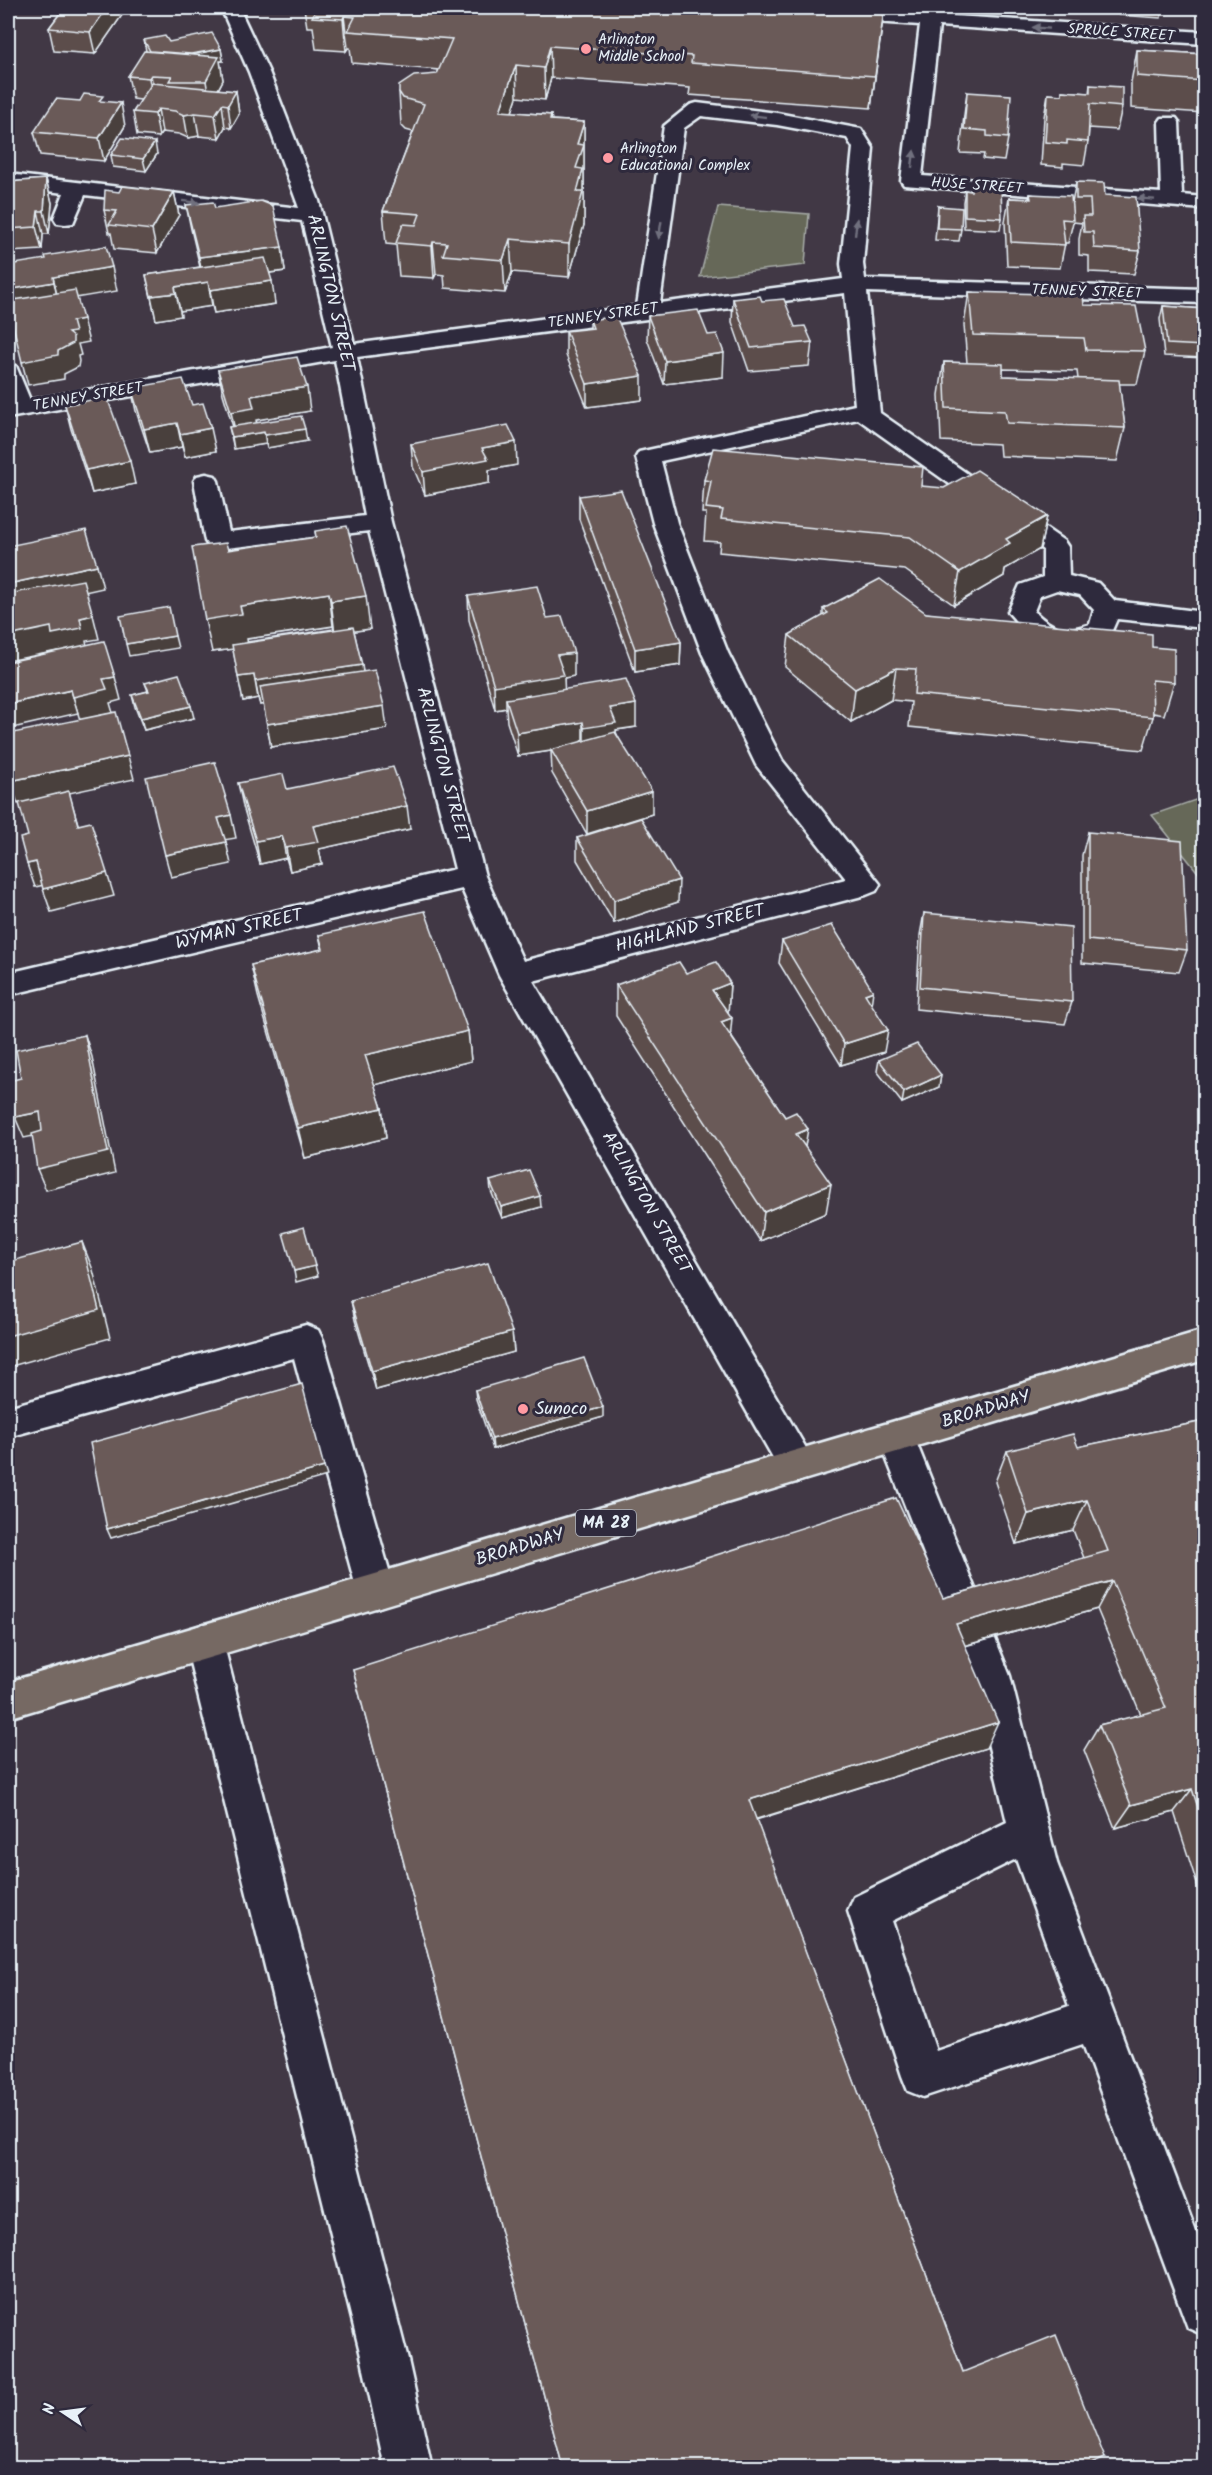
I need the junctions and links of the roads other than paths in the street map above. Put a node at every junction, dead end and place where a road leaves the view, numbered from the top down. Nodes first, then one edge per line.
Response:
1 (230, 8) edge
2 (751, 8) edge
3 (930, 20) junction
4 (1204, 38) edge
5 (1169, 122) dead end
6 (8, 180) edge
7 (77, 188) junction
8 (1172, 200) junction
9 (1204, 203) edge
10 (312, 216) junction
11 (66, 218) dead end
12 (853, 285) junction
13 (1204, 296) edge
14 (648, 309) junction
15 (344, 352) junction
16 (8, 371) edge
17 (14, 410) edge
18 (867, 410) junction
19 (206, 481) dead end
20 (379, 522) junction
21 (1056, 582) junction
22 (1107, 609) junction
23 (1204, 620) edge
24 (471, 876) junction
25 (514, 975) junction
26 (8, 984) edge
27 (1204, 1345) edge
28 (8, 1422) edge
29 (896, 1437) junction
30 (797, 1466) junction
31 (376, 1591) junction
32 (204, 1642) junction
33 (8, 1700) edge
34 (1029, 1832) junction
35 (1095, 2019) junction
36 (1204, 2312) edge
37 (409, 2468) edge

1 - 10 street, ARLINGTON STREET
2 - 3 street, SPRUCE STREET
4 -> 3 street, SPRUCE STREET
8 -> 3 street, HUSE STREET
5 - 8 street
6 - 7 street
7 -> 10 street
7 - 11 street
8 - 9 street, HUSE STREET
10 - 15 street, ARLINGTON STREET
12 - 13 street, TENNEY STREET
12 - 14 street, TENNEY STREET
12 -> 14 street
12 - 18 street
14 - 15 street, TENNEY STREET
15 - 17 street, TENNEY STREET
15 - 20 street, ARLINGTON STREET
16 - 17 street
18 - 21 street
18 - 25 street, HIGHLAND STREET
19 - 20 street
20 - 24 street, ARLINGTON STREET
21 - 22 street
21 - 22 street
22 - 23 street
24 - 25 street, ARLINGTON STREET
24 - 26 street, WYMAN STREET
25 - 30 street, ARLINGTON STREET
27 - 29 main road, BROADWAY / MA 28
28 - 31 street
29 - 30 main road, BROADWAY / MA 28
29 - 34 street
30 - 31 main road, BROADWAY / MA 28
31 - 32 main road, BROADWAY / MA 28
32 - 33 main road, BROADWAY / MA 28
32 - 37 street
34 - 35 street
34 - 35 street
35 - 36 street

